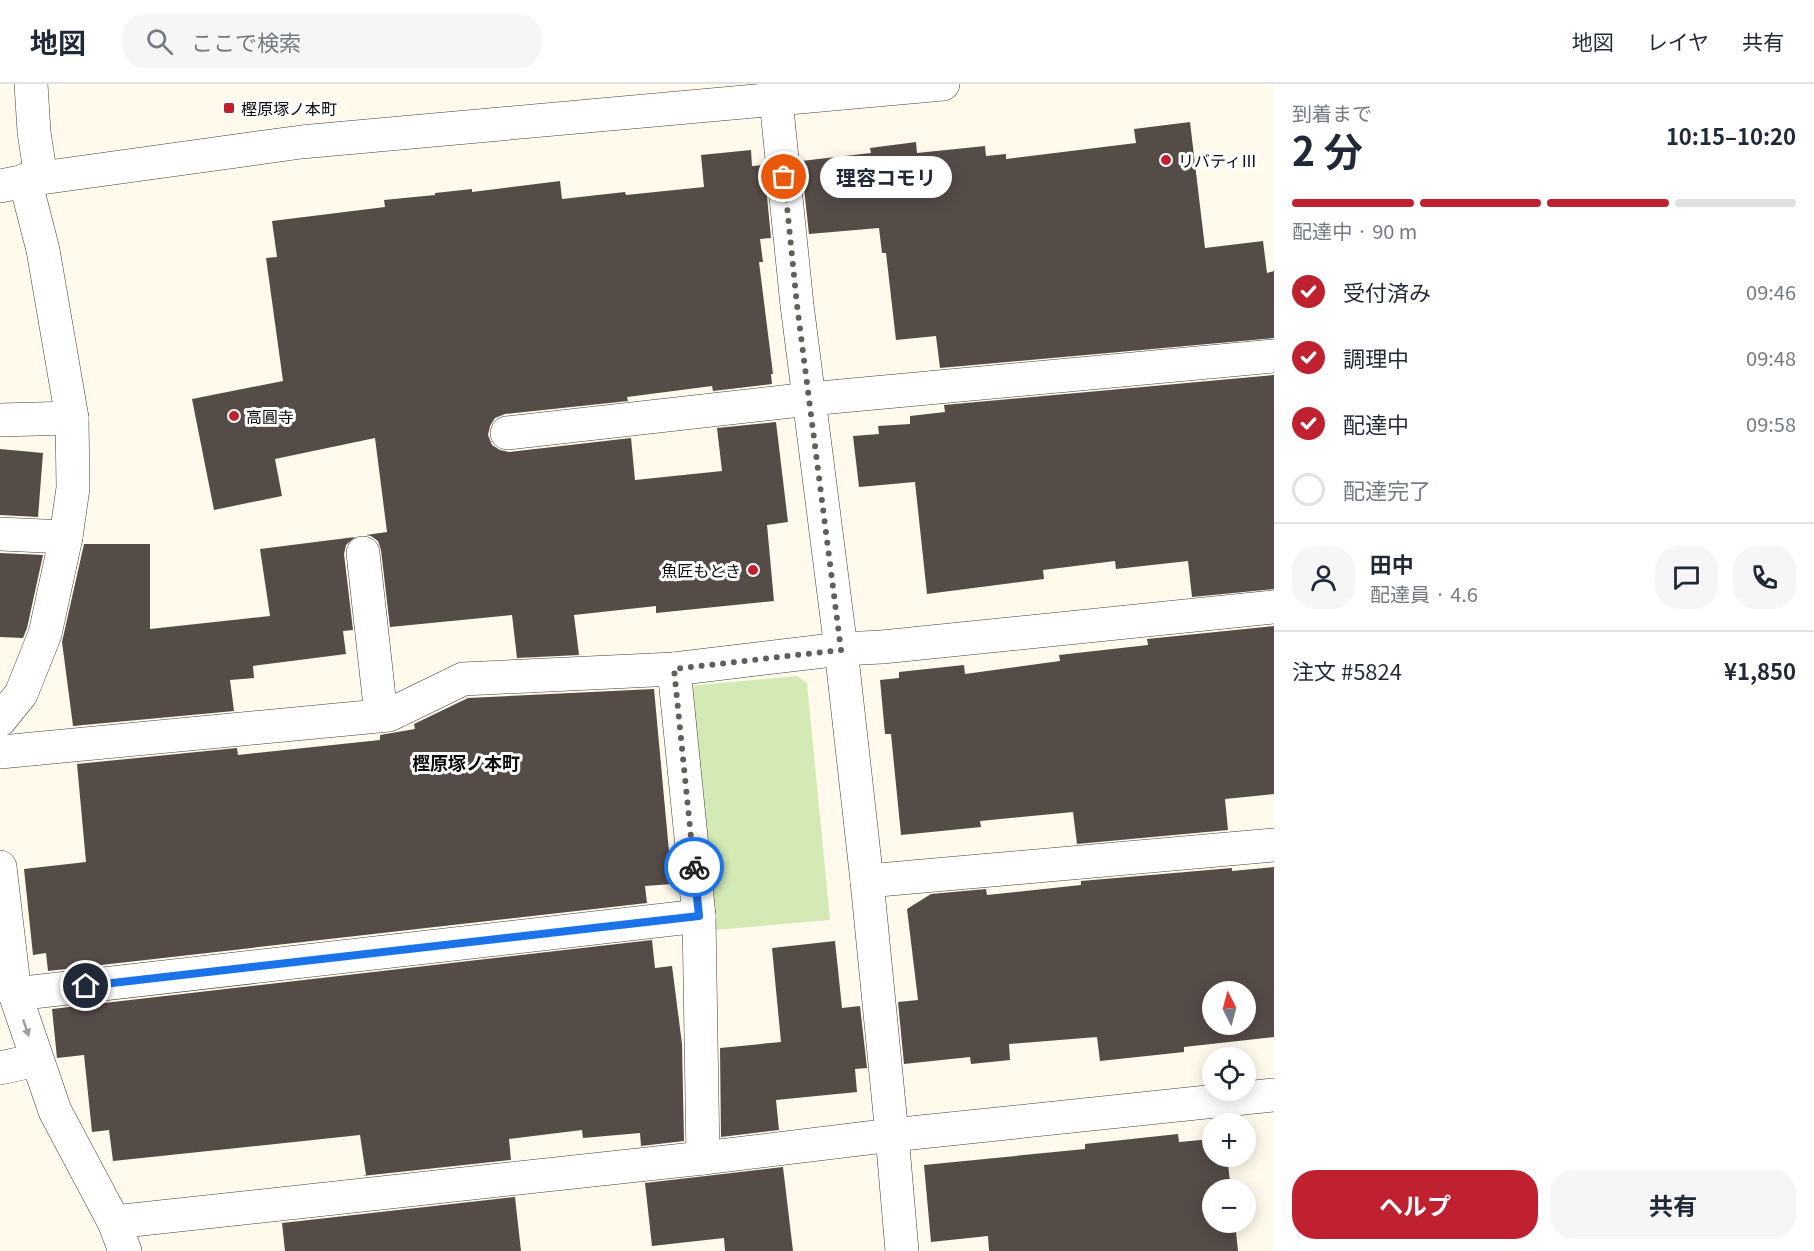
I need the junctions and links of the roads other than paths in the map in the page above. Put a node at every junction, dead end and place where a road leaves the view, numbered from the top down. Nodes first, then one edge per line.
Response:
1 (31, 84) edge
2 (943, 84) edge
3 (776, 100) junction
4 (22, 182) edge
5 (1274, 356) edge
6 (809, 399) junction
7 (72, 418) junction
8 (0, 420) edge
9 (507, 433) dead end
10 (0, 534) edge
11 (66, 537) junction
12 (363, 553) dead end
13 (1274, 607) edge
14 (841, 650) junction
15 (674, 669) junction
16 (381, 716) junction
17 (0, 720) edge
18 (0, 752) edge
19 (1274, 845) edge
20 (0, 867) edge
21 (867, 881) junction
22 (699, 916) junction
23 (15, 994) junction
24 (37, 1060) junction
25 (0, 1068) edge
26 (1274, 1095) edge
27 (892, 1135) junction
28 (703, 1158) junction
29 (119, 1237) edge
30 (902, 1251) edge

1 - 4 street
2 - 3 street
3 - 4 street
3 - 6 street
4 - 7 street
5 - 6 street
6 - 9 street
6 - 14 street
7 - 8 street
7 - 11 street
10 - 11 street
11 - 17 street
12 - 16 street
13 - 14 street
14 - 15 street
14 - 21 street
15 - 16 street
15 - 22 street
16 - 18 street
19 - 21 street
20 - 23 street
21 - 27 street
22 - 23 street
22 - 28 street
23 -> 24 street
24 - 25 street
24 - 29 street
26 - 27 street
27 - 28 street
27 - 30 street
28 - 29 street

